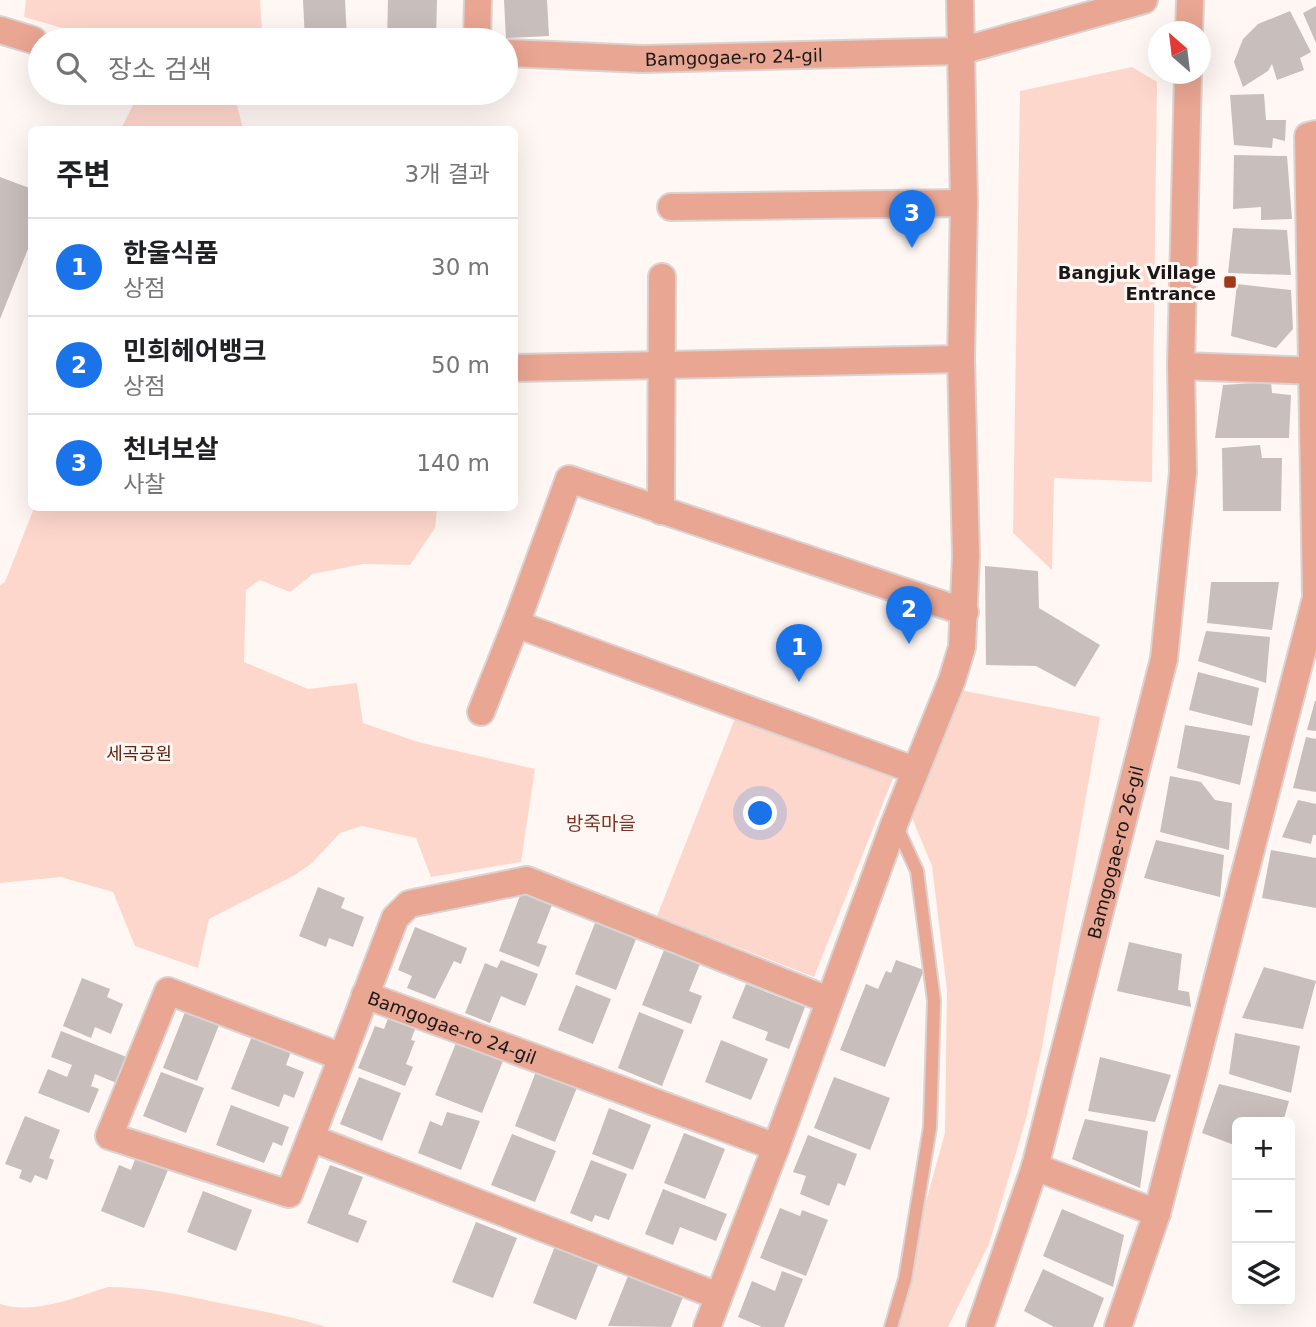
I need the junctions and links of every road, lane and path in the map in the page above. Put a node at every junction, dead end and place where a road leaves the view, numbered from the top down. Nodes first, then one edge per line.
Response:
1 (478, 0) edge
2 (960, 0) edge
3 (1144, 0) edge
4 (1190, 0) edge
5 (1189, 21) edge
6 (477, 28) edge
7 (0, 30) edge
8 (28, 38) edge
9 (961, 51) junction
10 (518, 54) edge
11 (1188, 84) edge
12 (1316, 134) edge
13 (964, 202) junction
14 (671, 207) dead end
15 (662, 277) dead end
16 (961, 359) junction
17 (663, 363) junction
18 (1181, 366) junction
19 (518, 368) edge
20 (1313, 371) edge
21 (661, 511) junction
22 (1316, 596) edge
23 (965, 612) junction
24 (516, 624) junction
25 (481, 712) dead end
26 (914, 771) junction
27 (895, 822) junction
28 (365, 995) junction
29 (828, 1000) junction
30 (342, 1057) junction
31 (311, 1138) junction
32 (776, 1147) junction
33 (1035, 1167) junction
34 (1157, 1213) junction
35 (718, 1296) junction
36 (707, 1327) edge
37 (891, 1327) edge
38 (980, 1327) edge
39 (1118, 1327) edge

1 - 6 street
2 - 9 street
3 - 9 street, Bamgogae-ro 24-gil
4 - 5 street
7 - 8 street
9 - 10 street, Bamgogae-ro 24-gil
9 - 13 street
11 - 18 street, Bamgogae-ro 26-gil
12 - 20 street
13 - 14 street
13 - 16 street
15 - 17 street
16 - 17 street
16 - 23 street
17 - 19 street
17 - 21 street
18 - 20 street
18 - 33 street, Bamgogae-ro 26-gil
20 - 22 street
21 - 23 street
21 - 24 street
22 - 34 street
23 - 26 street
24 - 25 street
24 - 26 street
26 - 27 street
27 - 29 street
27 - 37 lane
28 - 29 street
28 - 30 street, Bamgogae-ro 24-gil
28 - 32 street, Bamgogae-ro 24-gil
29 - 32 street
30 - 31 street, Bamgogae-ro 24-gil
30 - 31 street
31 - 35 street
32 - 35 street
33 - 34 street
33 - 38 street, Bamgogae-ro 26-gil
34 - 39 street
35 - 36 street

